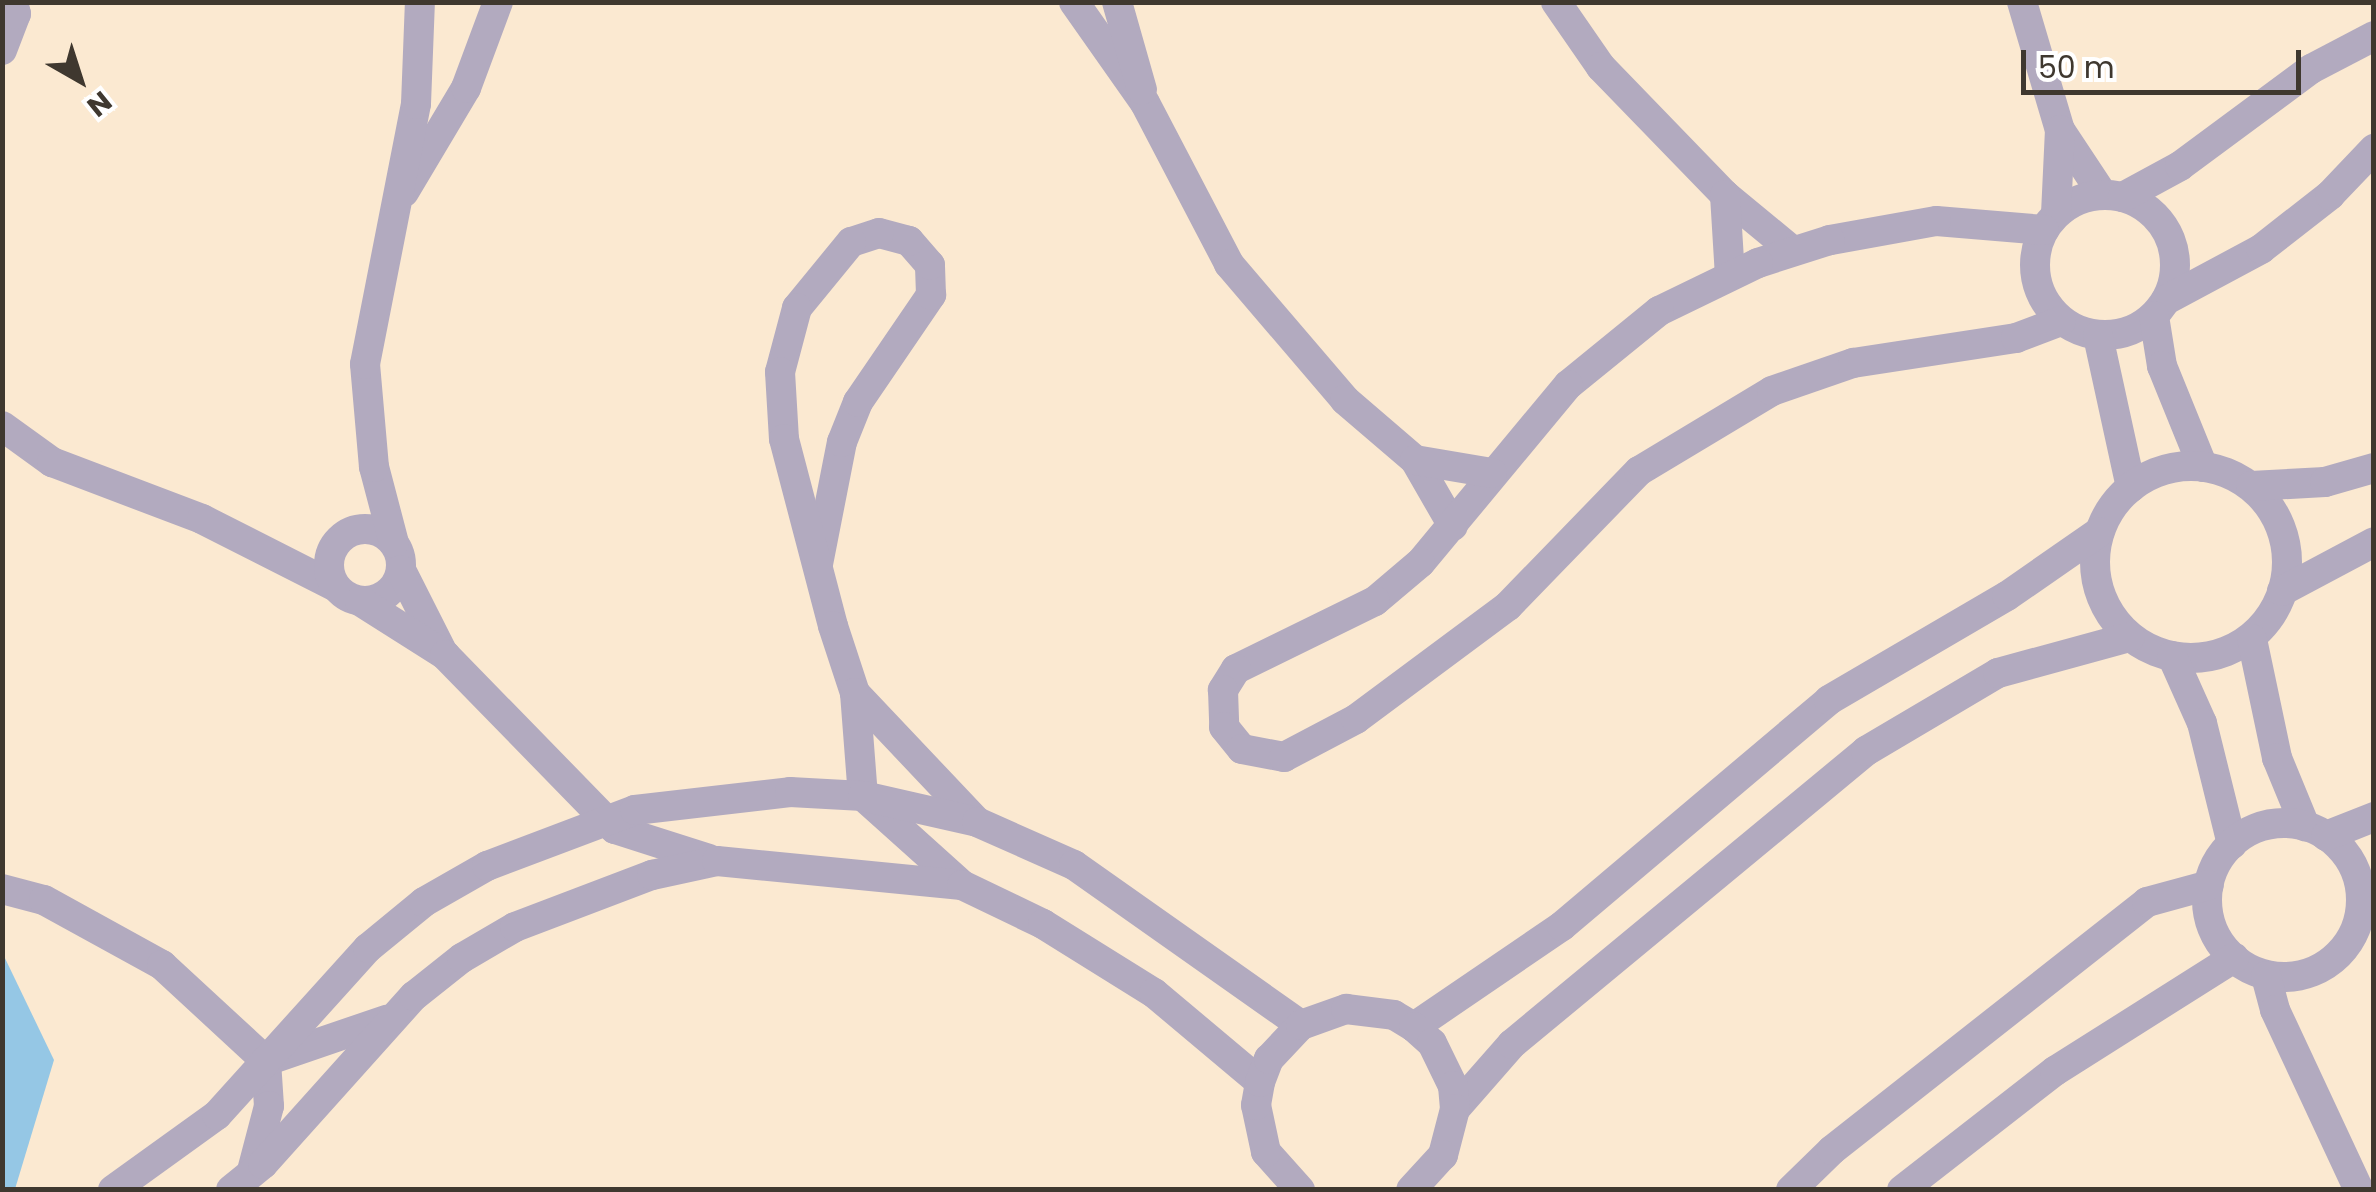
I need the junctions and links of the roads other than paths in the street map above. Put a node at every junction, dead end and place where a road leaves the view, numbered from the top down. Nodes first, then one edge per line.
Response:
1 (13, 2) edge
2 (420, 2) edge
3 (498, 2) edge
4 (1074, 2) edge
5 (1117, 2) edge
6 (1556, 2) edge
7 (2022, 2) edge
8 (2374, 36) edge
9 (2, 50) edge
10 (1144, 103) junction
11 (2060, 130) junction
12 (2374, 149) edge
13 (402, 195) junction
14 (1725, 195) junction
15 (2113, 196) junction
16 (2050, 222) junction
17 (1793, 251) junction
18 (1730, 276) junction
19 (2160, 308) junction
20 (2061, 321) junction
21 (2098, 336) junction
22 (3, 425) edge
23 (1415, 460) junction
24 (2203, 466) junction
25 (374, 467) junction
26 (2374, 468) edge
27 (1492, 473) junction
28 (2252, 486) junction
29 (2131, 487) junction
30 (1453, 526) junction
31 (2099, 532) junction
32 (345, 538) junction
33 (2374, 542) edge
34 (264, 547) junction
35 (398, 557) junction
36 (818, 564) junction
37 (2282, 592) junction
38 (348, 594) junction
39 (2130, 637) junction
40 (2252, 639) junction
41 (444, 656) junction
42 (2172, 656) junction
43 (854, 692) junction
44 (863, 796) junction
45 (601, 817) junction
46 (2374, 817) edge
47 (977, 822) junction
48 (2315, 831) junction
49 (2232, 844) junction
50 (717, 861) junction
51 (962, 885) junction
52 (2208, 885) junction
53 (2, 890) edge
54 (2366, 907) edge
55 (2361, 943) edge
56 (2234, 958) junction
57 (2266, 976) junction
58 (396, 1016) junction
59 (1301, 1024) junction
60 (1414, 1027) junction
61 (266, 1060) junction
62 (1260, 1082) junction
63 (1456, 1109) junction
64 (241, 1182) edge
65 (1298, 1189) edge
66 (113, 1190) edge
67 (1411, 1190) edge
68 (1791, 1190) edge
69 (1902, 1190) edge
70 (2358, 1190) edge

1 - 9 street
2 - 13 street
3 - 13 street
4 - 10 street
5 - 10 street
6 - 14 street
7 - 11 street
8 - 15 street
10 - 23 street
11 - 15 street
11 - 16 street
12 - 19 street
13 - 25 street
14 - 17 street
14 - 18 street
15 - 16 street
15 - 19 street
16 - 17 street
16 - 20 street
17 - 18 street
18 - 27 street
19 - 21 street
19 - 24 street
20 - 21 street
20 - 30 street
21 - 29 street
22 - 34 street
23 - 27 street
23 - 30 street
24 - 28 street
24 - 29 street
25 - 32 street
25 - 35 street
26 - 28 street
27 - 30 street
28 - 37 street
29 - 31 street
31 - 39 street
31 - 60 street
32 - 34 street
32 - 35 street
32 - 38 street
33 - 37 street
34 - 38 street
35 - 38 street
35 - 41 street
36 - 36 street
36 - 43 street
37 - 40 street
38 - 41 street
39 - 42 street
39 - 63 street
40 - 42 street
40 - 48 street
41 - 45 street
42 - 49 street
43 - 44 street
43 - 47 street
44 - 45 street
44 - 47 street
44 - 51 street
45 - 50 street
45 - 61 street
46 - 48 street
47 - 59 street
48 - 49 street
48 - 54 street
49 - 52 street
50 - 51 street
50 - 58 street
51 - 62 street
52 - 56 street
52 - 68 street
53 - 61 street
54 - 55 street
55 - 57 street
56 - 57 street
56 - 69 street
57 - 70 street
58 - 61 street
58 - 64 street
59 - 60 street
59 - 62 street
60 - 63 street
61 - 64 street
61 - 66 street
62 - 65 street
63 - 67 street

